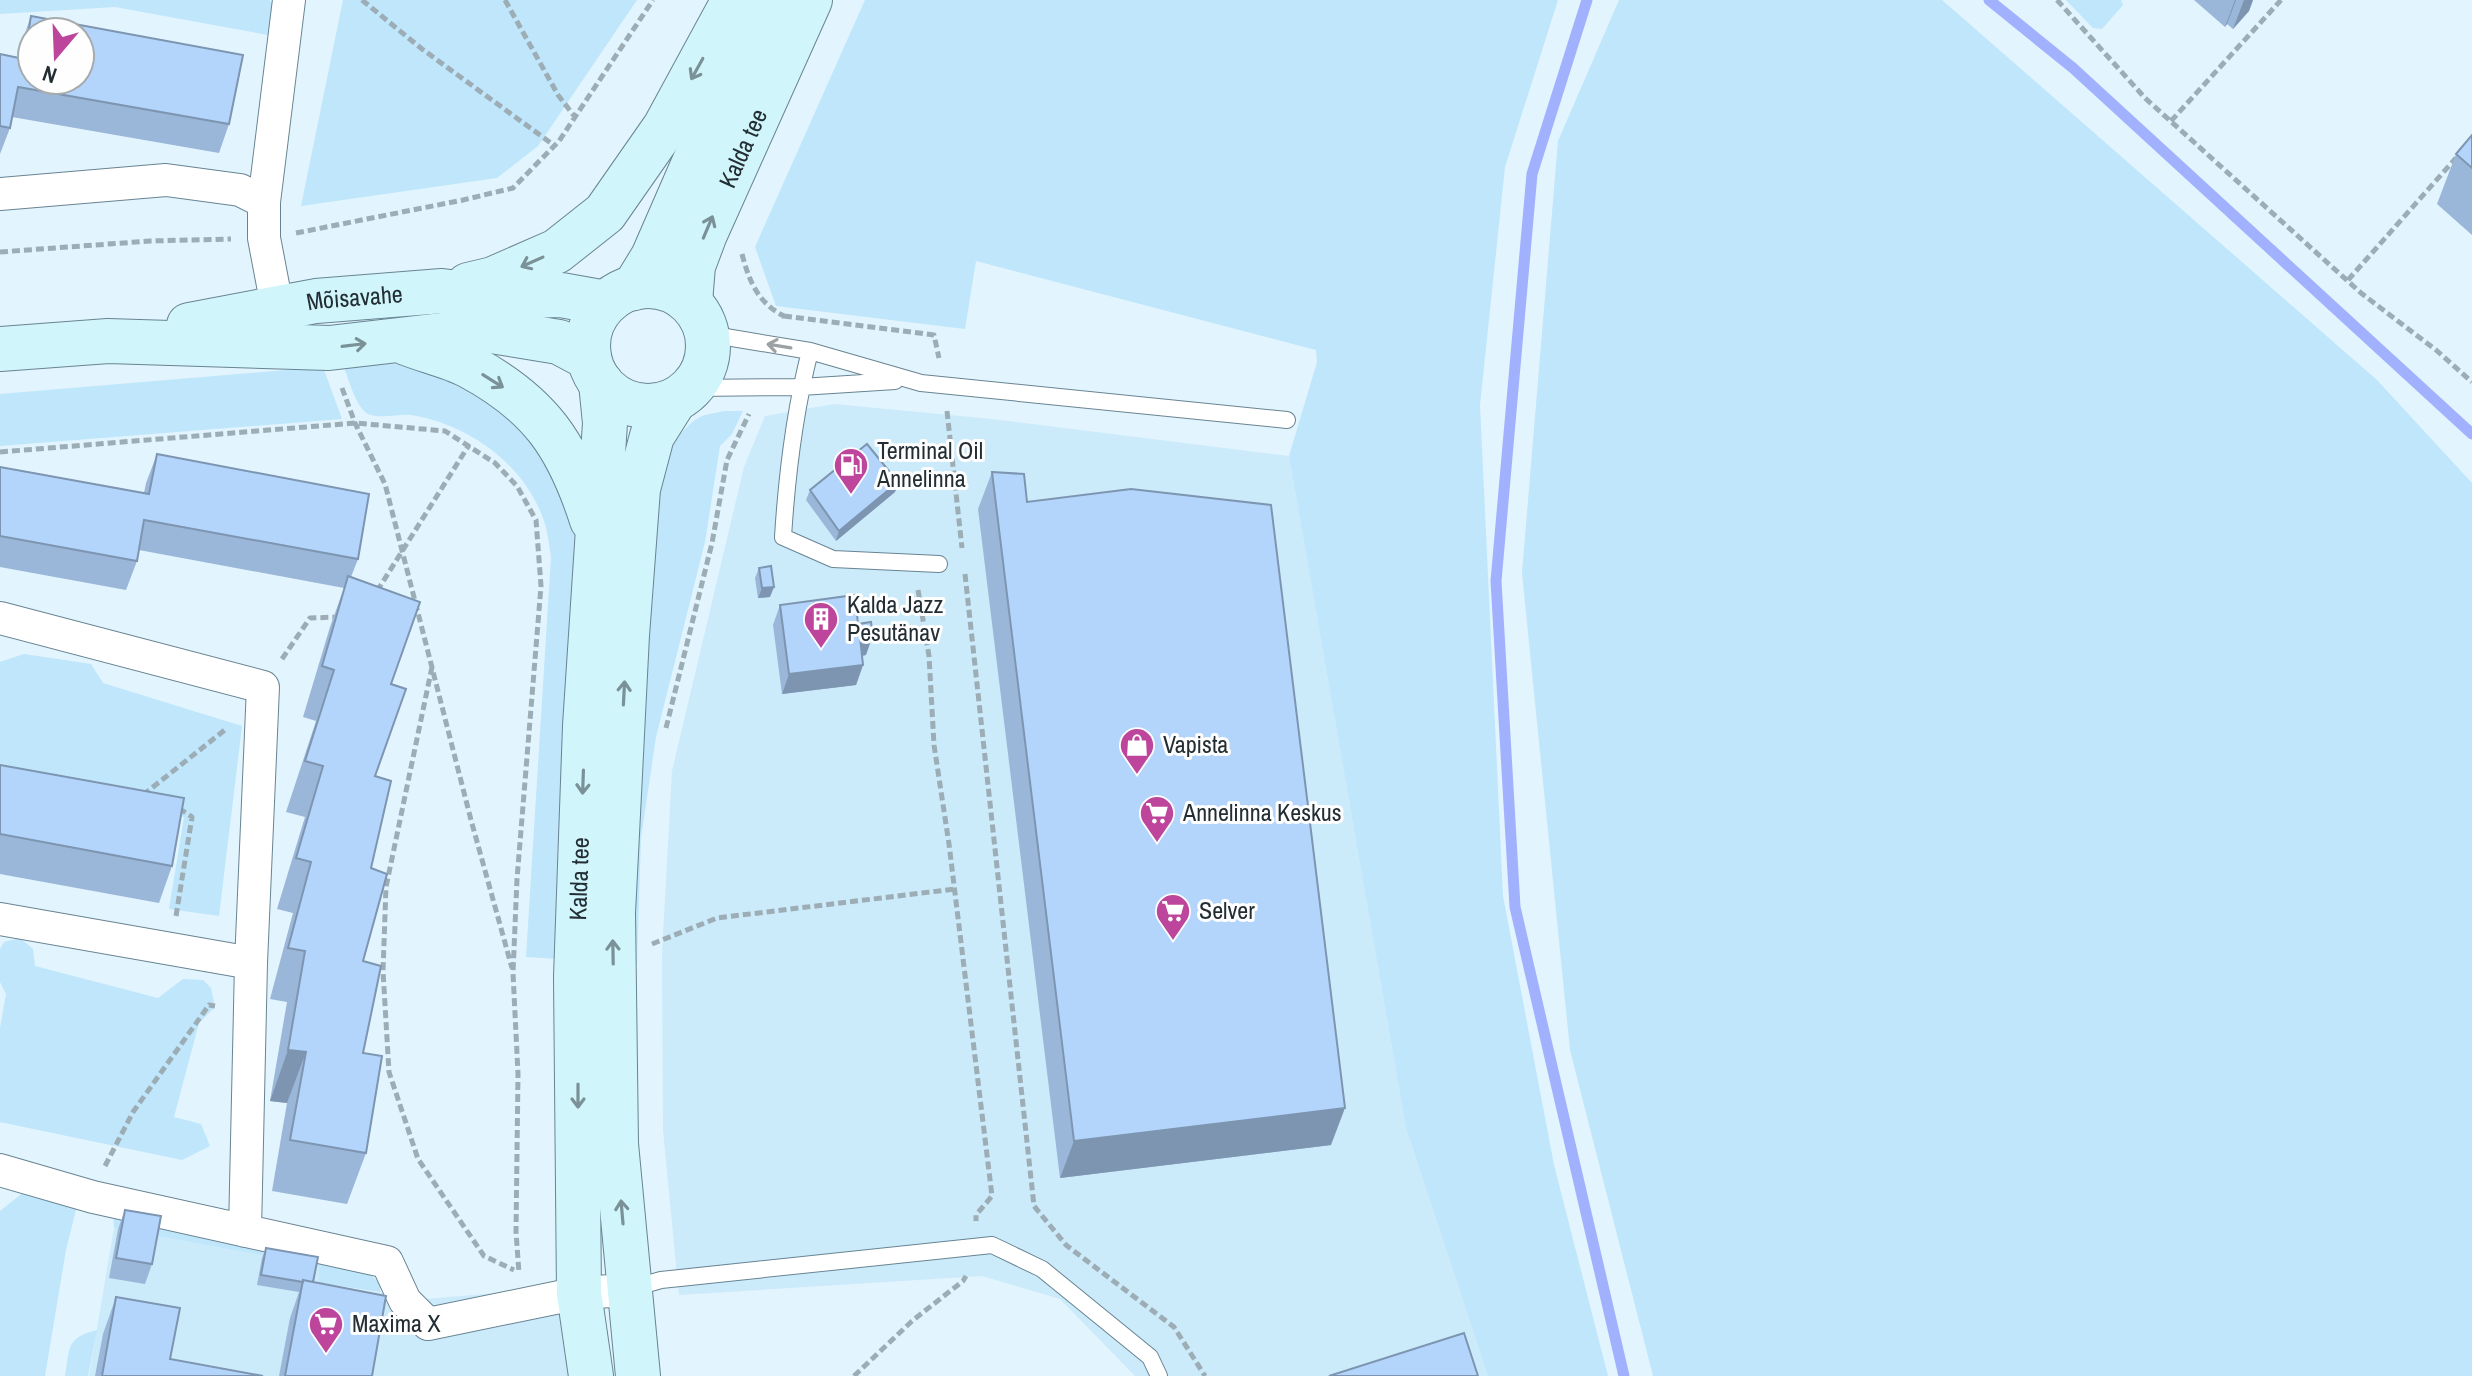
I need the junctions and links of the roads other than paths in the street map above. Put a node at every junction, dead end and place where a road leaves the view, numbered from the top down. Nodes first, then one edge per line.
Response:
1 (289, 0) edge
2 (734, 0) edge
3 (765, 0) edge
4 (810, 0) edge
5 (0, 194) edge
6 (264, 202) junction
7 (442, 291) junction
8 (620, 295) junction
9 (699, 318) junction
10 (281, 327) junction
11 (396, 340) junction
12 (0, 349) edge
13 (810, 351) junction
14 (595, 371) junction
15 (908, 380) junction
16 (801, 387) junction
17 (682, 395) junction
18 (1287, 420) dead end
19 (597, 536) junction
20 (939, 564) dead end
21 (0, 618) edge
22 (0, 919) edge
23 (251, 963) junction
24 (0, 1170) edge
25 (245, 1231) junction
26 (628, 1290) junction
27 (579, 1293) junction
28 (644, 1357) edge
29 (591, 1376) edge
30 (1159, 1376) edge

1 - 6 street
2 -> 7 street
3 - 8 street, Kalda tee
9 -> 4 street, Kalda tee
5 - 6 street
6 - 10 street
7 - 8 street, Mõisavahe
7 - 10 street, Mõisavahe
8 - 9 street
8 - 14 street
9 - 13 lane
9 - 17 street
10 -> 11 street, Mõisavahe
10 - 12 street, Mõisavahe
11 - 14 street, Mõisavahe
11 -> 19 street
13 - 15 lane
13 - 16 lane
14 - 17 street
14 - 19 street, Kalda tee
15 - 16 lane
15 - 18 lane
16 - 17 lane
16 - 20 lane
26 -> 17 street, Kalda tee
19 -> 27 street, Kalda tee
21 - 23 street
22 - 23 street
23 - 25 street
24 - 25 street
25 - 27 street
26 - 27 street
26 - 28 street, Kalda tee
26 - 30 lane
27 - 29 street, Kalda tee

